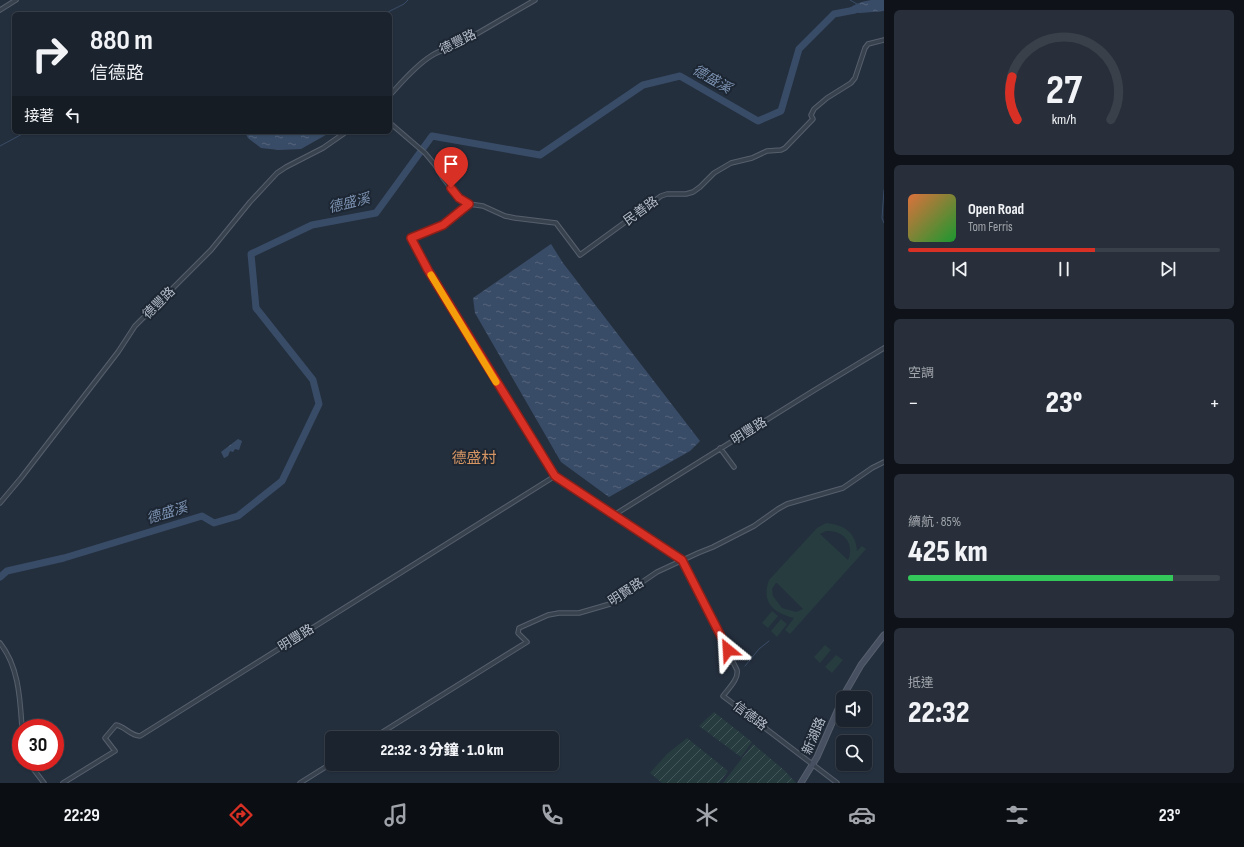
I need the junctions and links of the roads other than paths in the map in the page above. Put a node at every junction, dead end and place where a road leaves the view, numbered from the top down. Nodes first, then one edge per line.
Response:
1 (16, 0) edge
2 (535, 0) edge
3 (0, 10) edge
4 (884, 40) edge
5 (392, 93) edge
6 (392, 125) edge
7 (343, 134) edge
8 (469, 204) junction
9 (884, 348) edge
10 (720, 448) junction
11 (884, 462) edge
12 (734, 467) dead end
13 (555, 476) junction
14 (0, 503) edge
15 (614, 515) junction
16 (682, 560) junction
17 (884, 635) edge
18 (0, 643) edge
19 (22, 719) edge
20 (384, 731) edge
21 (814, 765) junction
22 (325, 768) edge
23 (35, 771) edge
24 (44, 783) edge
25 (63, 783) edge
26 (300, 783) edge
27 (801, 783) edge
28 (837, 783) edge

1 - 3 street
2 - 5 street, 德豐路
4 - 8 street, 民善路
6 - 8 street, 民善路
7 - 14 street, 德豐路
8 - 13 street, 信德路
9 - 10 street, 明豐路
10 - 12 street
10 - 15 street, 明豐路
11 - 16 street, 明賢路
13 - 15 street, 信德路
13 - 25 street, 明豐路
15 - 16 street, 信德路
16 - 20 street, 明賢路
16 - 21 street, 信德路
17 - 21 street, 新湖路
18 - 19 street
21 - 27 street, 新湖路
21 - 28 street, 信德路
22 - 26 street
23 - 24 street

